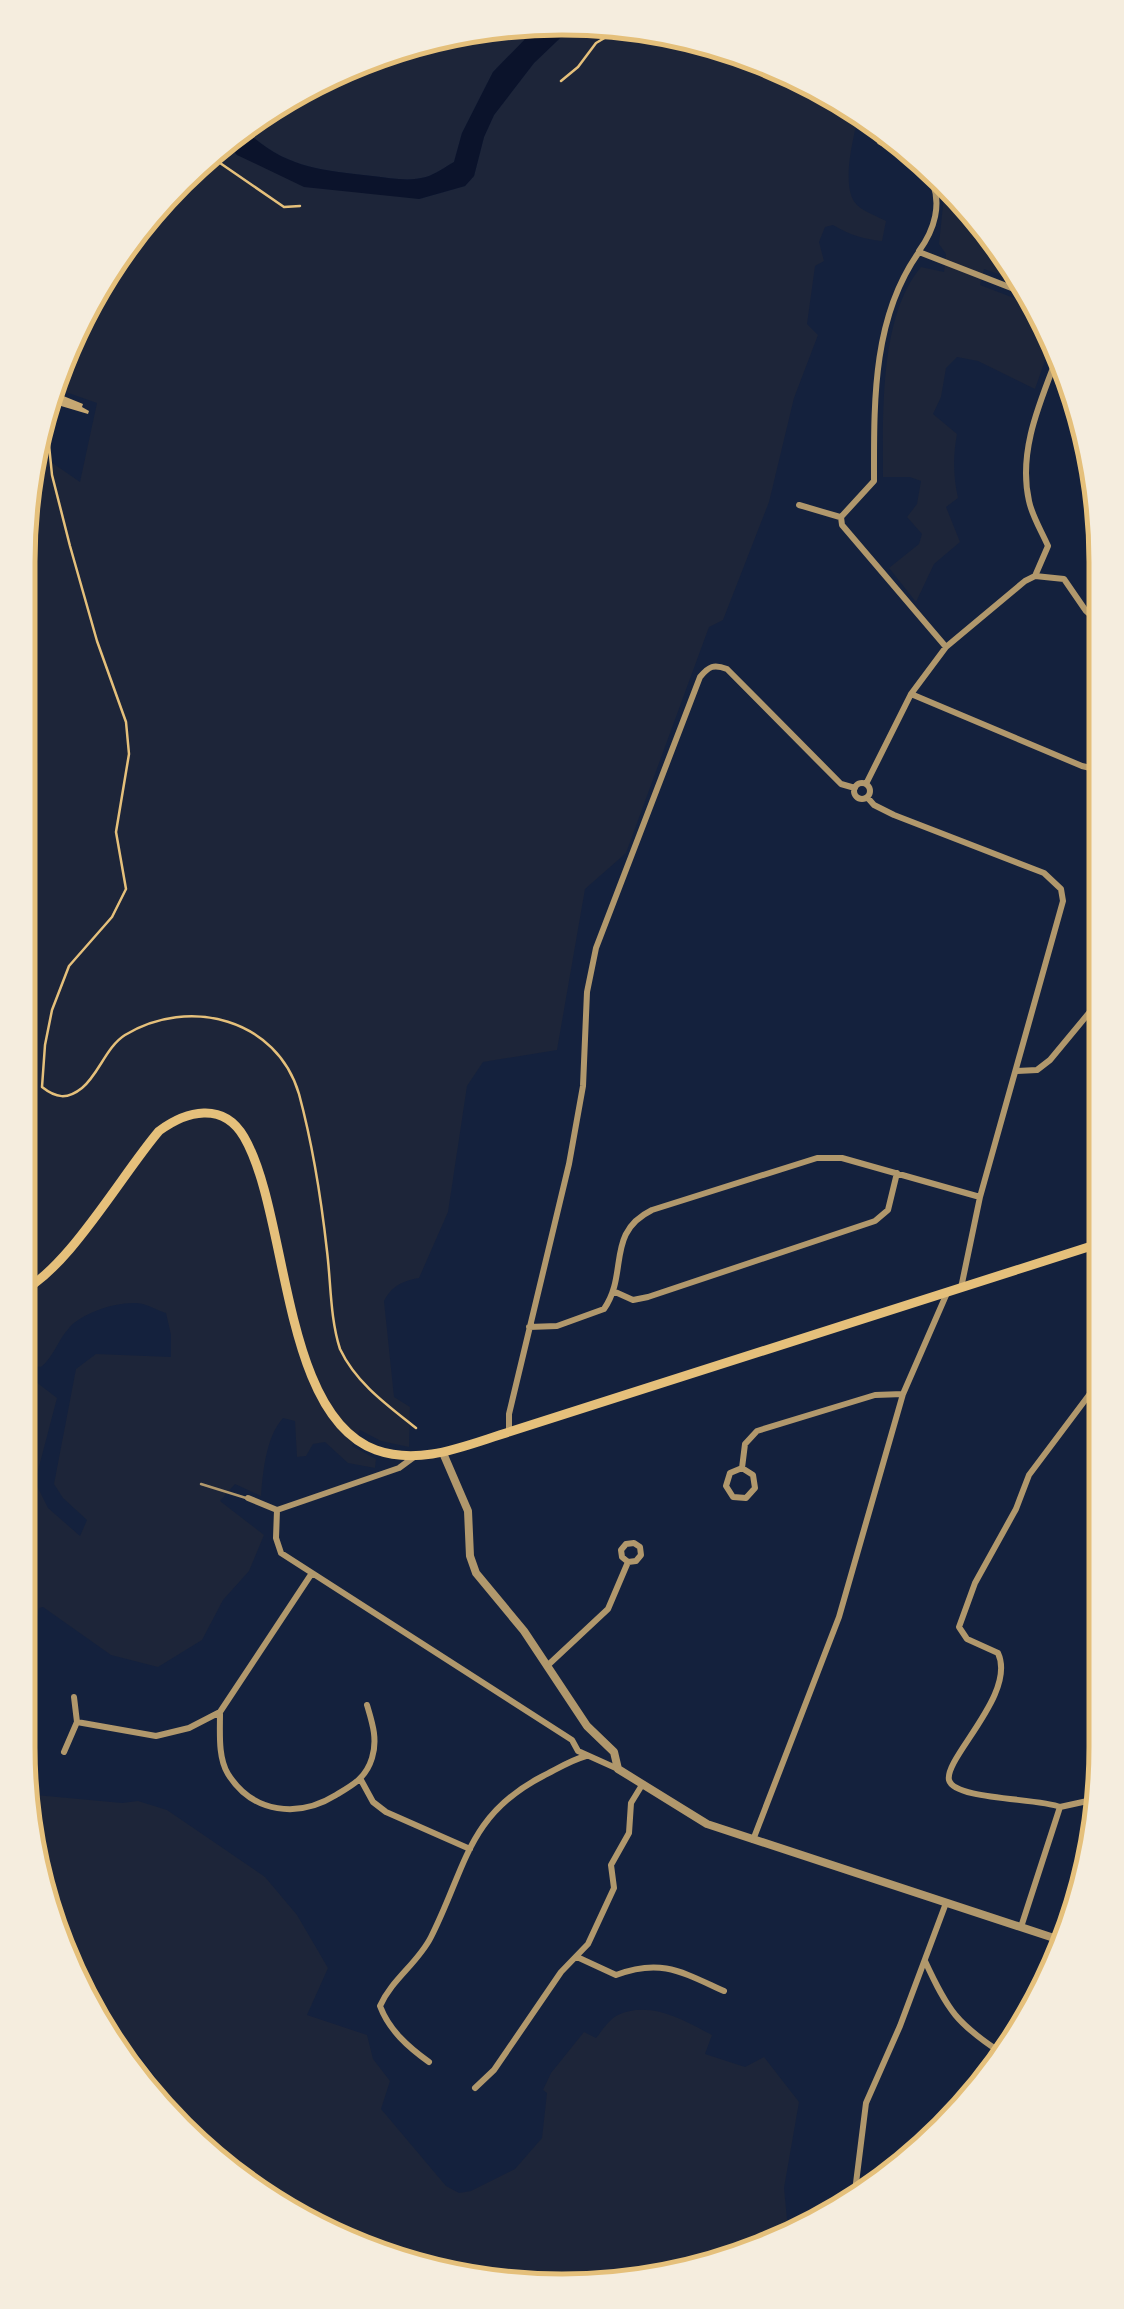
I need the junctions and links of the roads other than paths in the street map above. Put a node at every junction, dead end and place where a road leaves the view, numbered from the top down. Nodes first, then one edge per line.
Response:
1 (933, 187) edge
2 (919, 252) junction
3 (1011, 288) edge
4 (1053, 370) edge
5 (799, 505) dead end
6 (840, 517) junction
7 (1036, 576) junction
8 (1089, 614) edge
9 (946, 647) junction
10 (911, 694) junction
11 (1089, 767) edge
12 (866, 784) junction
13 (854, 788) junction
14 (867, 797) junction
15 (1089, 1013) edge
16 (1017, 1071) junction
17 (897, 1174) junction
18 (980, 1197) junction
19 (1089, 1247) edge
20 (35, 1285) edge
21 (961, 1288) junction
22 (614, 1291) junction
23 (947, 1292) junction
24 (529, 1327) junction
25 (903, 1394) junction
26 (1089, 1395) edge
27 (509, 1432) junction
28 (443, 1452) junction
29 (414, 1456) junction
30 (742, 1468) junction
31 (202, 1484) dead end
32 (248, 1498) joint
33 (277, 1510) junction
34 (628, 1562) dead end
35 (312, 1573) junction
36 (547, 1666) junction
37 (74, 1698) dead end
38 (367, 1704) dead end
39 (220, 1712) junction
40 (77, 1722) junction
41 (64, 1752) dead end
42 (587, 1756) junction
43 (618, 1769) junction
44 (361, 1780) junction
45 (642, 1785) junction
46 (1086, 1801) edge
47 (1060, 1807) junction
48 (753, 1840) junction
49 (470, 1849) junction
50 (946, 1902) junction
51 (1021, 1927) junction
52 (1053, 1938) edge
53 (577, 1956) junction
54 (925, 1960) junction
55 (724, 1991) dead end
56 (994, 2048) edge
57 (429, 2062) dead end
58 (475, 2088) dead end
59 (856, 2184) edge

1 - 2 street
2 - 3 street
2 - 6 street
4 - 7 street
5 - 6 street
6 - 9 street
7 - 8 street
7 - 9 street
9 - 10 street
10 - 11 street
10 - 12 street
12 - 13 street
12 - 14 street
13 - 14 street
13 - 24 street
14 - 16 street
15 - 16 street
16 - 18 street
17 - 18 street
17 - 22 street
17 - 22 street
18 - 21 street
19 - 21 main road
20 - 29 main road
21 - 23 main road
22 - 24 street
23 - 25 street
23 - 27 main road
24 - 27 street
25 - 30 street
25 - 48 street
26 - 47 street
27 - 28 main road
28 - 29 main road
28 - 36 street
29 - 33 street
30 - 30 street
31 - 32 lane
32 - 33 street
33 - 35 street
34 - 36 street
35 - 39 street
35 - 42 street
36 - 43 street
37 - 40 street
38 - 44 street
39 - 40 street
39 - 44 street
40 - 41 street
42 - 43 street
42 - 49 street
43 - 45 street
44 - 49 street
45 - 48 street
45 - 53 street
46 - 47 street
47 - 51 street
48 - 50 street
49 - 57 street
50 - 51 street
50 - 54 street
51 - 52 street
53 - 55 street
53 - 58 street
54 - 56 street
54 - 59 street

